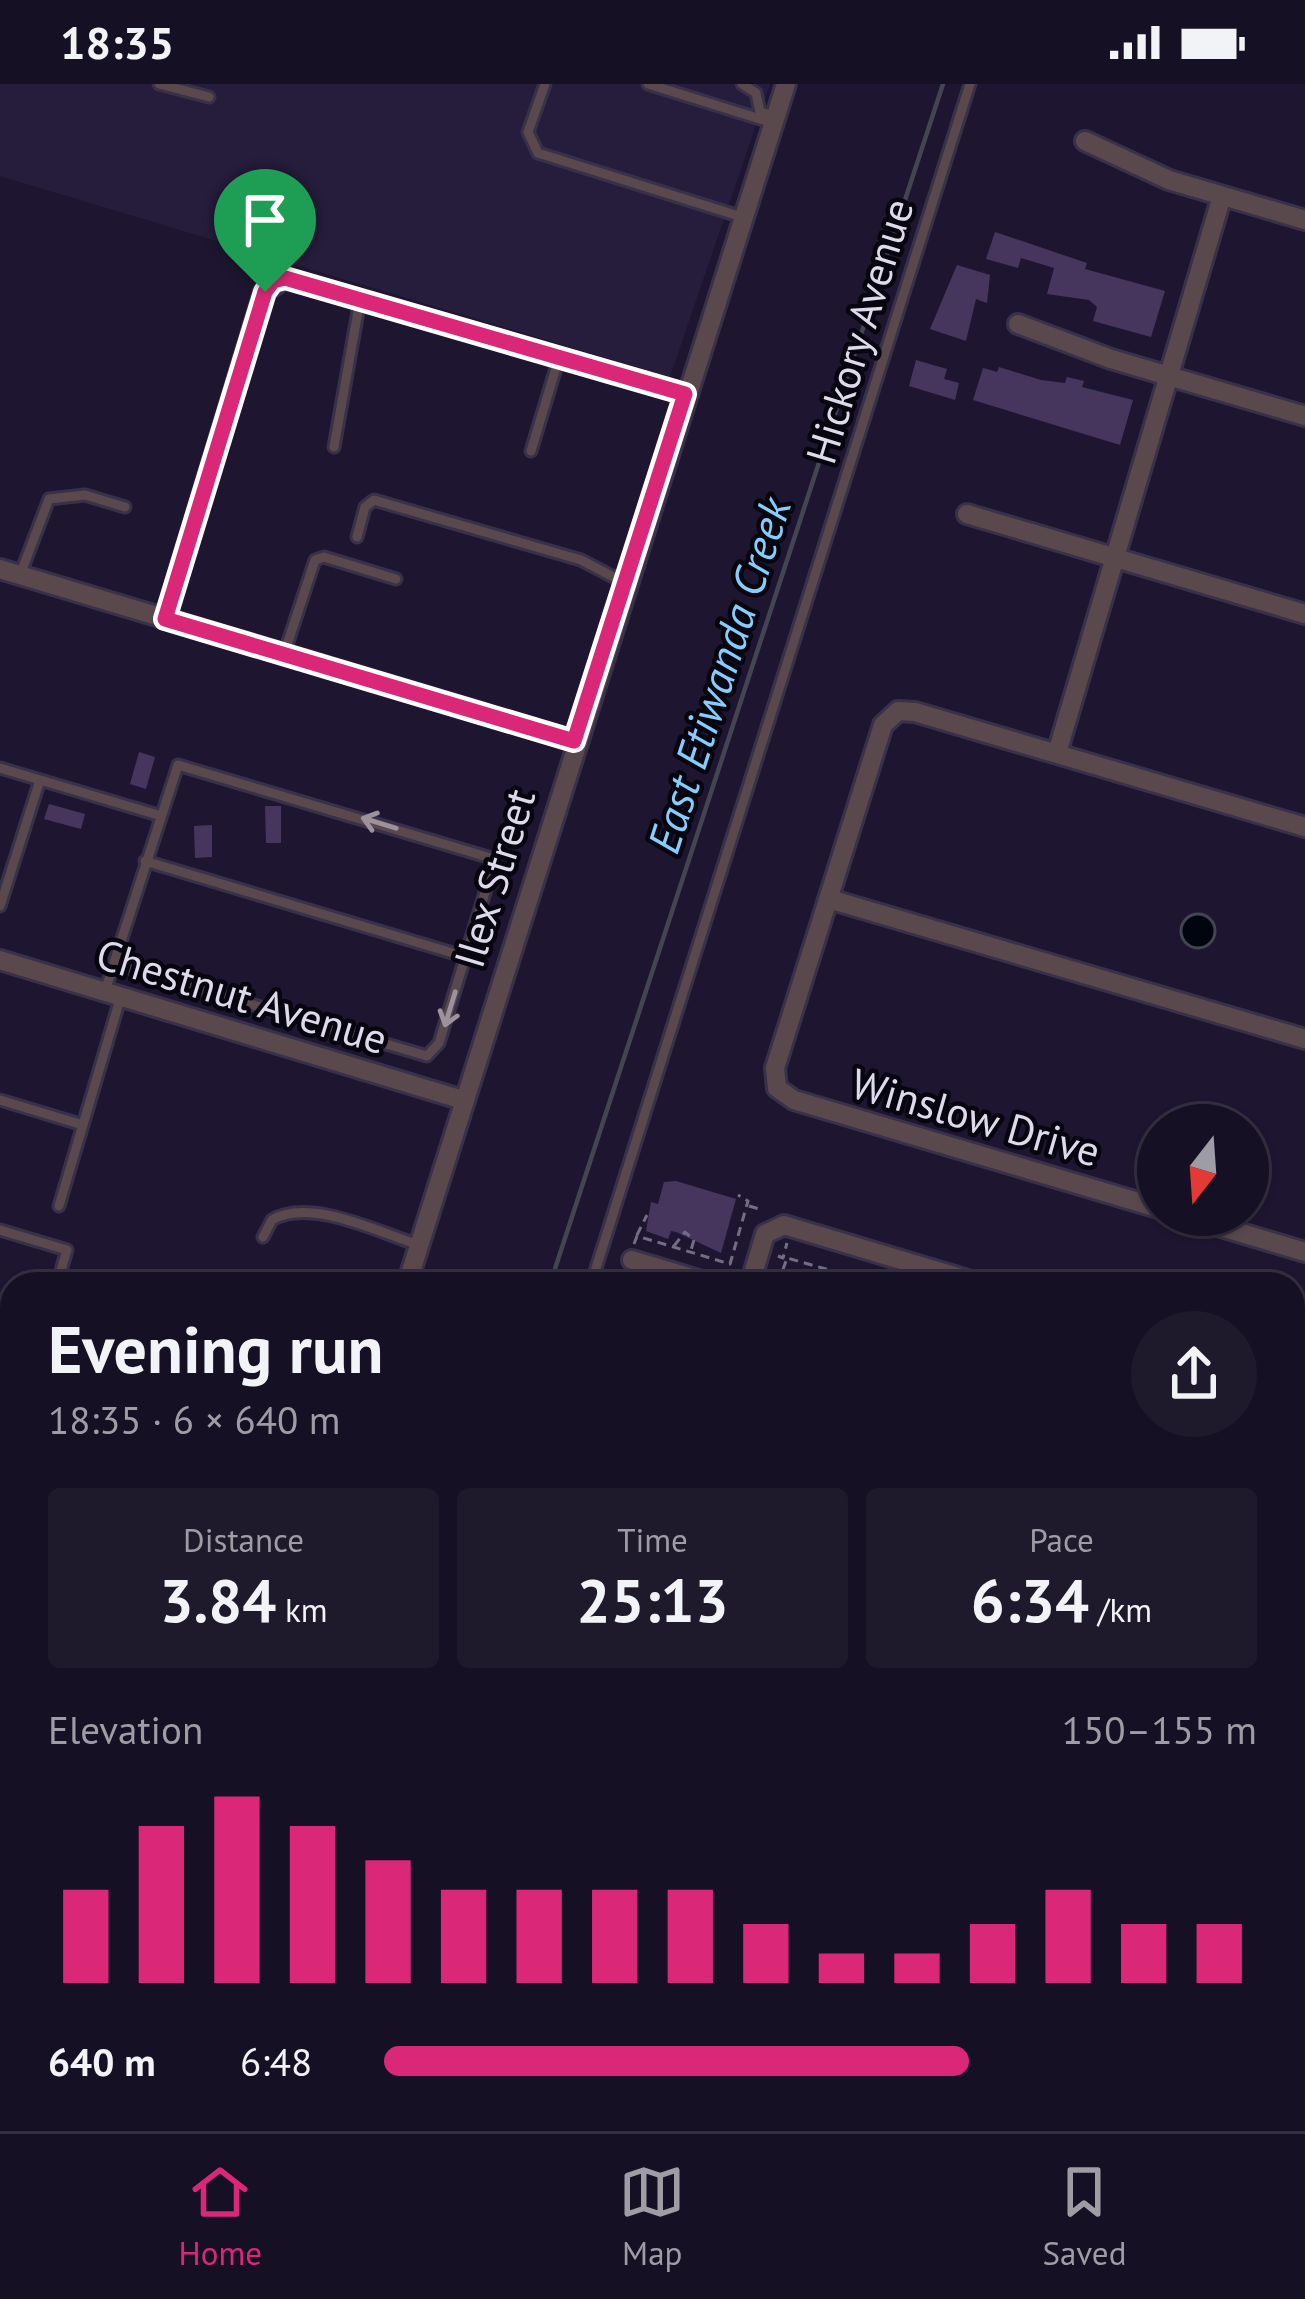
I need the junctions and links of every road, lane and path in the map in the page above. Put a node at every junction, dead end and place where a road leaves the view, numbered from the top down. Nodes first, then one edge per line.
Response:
1 (159, 84) edge
2 (545, 84) edge
3 (647, 84) edge
4 (742, 84) edge
5 (786, 84) edge
6 (970, 84) edge
7 (759, 88) edge
8 (209, 97) dead end
9 (774, 120) junction
10 (1085, 141) dead end
11 (1222, 196) junction
12 (742, 217) junction
13 (1305, 220) edge
14 (360, 300) junction
15 (1018, 324) dead end
16 (559, 358) junction
17 (1169, 376) junction
18 (685, 394) junction
19 (1305, 416) edge
20 (334, 446) dead end
21 (531, 451) dead end
22 (124, 507) dead end
23 (967, 514) dead end
24 (357, 537) dead end
25 (1115, 558) junction
26 (10, 572) edge
27 (396, 579) dead end
28 (625, 583) junction
29 (1305, 614) edge
30 (165, 619) junction
31 (284, 654) junction
32 (574, 741) junction
33 (1057, 753) junction
34 (0, 768) edge
35 (40, 780) junction
36 (158, 815) junction
37 (1305, 826) edge
38 (145, 861) junction
39 (829, 898) junction
40 (0, 906) edge
41 (466, 957) junction
42 (0, 960) edge
43 (114, 964) junction
44 (113, 994) junction
45 (1305, 1039) edge
46 (0, 1100) edge
47 (463, 1100) junction
48 (83, 1125) junction
49 (738, 1195) dead end
50 (1137, 1202) edge
51 (59, 1206) dead end
52 (747, 1206) junction
53 (763, 1210) dead end
54 (647, 1215) dead end
55 (0, 1230) edge
56 (637, 1236) junction
57 (1251, 1236) edge
58 (263, 1237) dead end
59 (788, 1241) dead end
60 (419, 1245) junction
61 (674, 1247) junction
62 (691, 1252) junction
63 (1305, 1252) edge
64 (770, 1254) dead end
65 (630, 1256) joint
66 (784, 1258) junction
67 (730, 1264) junction
68 (61, 1272) edge
69 (411, 1272) edge
70 (595, 1272) edge
71 (686, 1272) edge
72 (724, 1272) edge
73 (742, 1272) edge
74 (748, 1272) edge
75 (781, 1272) edge
76 (835, 1272) edge
77 (941, 1272) edge

1 - 8 lane
2 - 12 lane
3 - 9 lane
4 - 7 lane
5 - 9 street, Ilex Street
6 - 70 lane, Hickory Avenue
7 - 9 lane
9 - 12 street, Ilex Street
10 - 11 street
11 - 13 street
11 - 17 street
12 - 18 street, Ilex Street
14 - 16 street
14 - 20 lane
14 - 30 street
15 - 17 street
16 - 18 street
16 - 21 lane
17 - 19 street
17 - 25 street
18 - 28 street, Ilex Street
22 - 26 lane
23 - 25 street
24 - 28 lane
25 - 29 street
25 - 33 street
26 - 30 street
27 - 31 lane
28 - 32 street, Ilex Street
30 - 31 street
31 - 32 street
32 - 47 street, Ilex Street
33 - 37 street
33 - 39 street
34 - 35 lane
35 - 36 lane
35 - 40 lane
36 - 38 lane
41 -> 36 lane
38 - 41 lane
38 - 43 lane
39 - 45 street
39 - 50 street, Winslow Drive
41 -> 43 lane
42 - 44 street, Chestnut Avenue
43 - 44 lane
44 - 47 street, Chestnut Avenue
44 - 48 lane
46 - 48 lane
47 - 60 street, Ilex Street
48 - 51 lane
49 - 52 path
52 - 53 path
52 - 67 path
54 - 56 path
55 - 68 lane
56 - 61 path
56 - 65 path
57 - 63 street
58 - 60 lane
59 - 66 path
60 - 69 street, Ilex Street
61 - 62 path
61 - 62 path
62 - 67 path
64 - 66 path
65 - 71 street
66 - 75 path
66 - 76 path
67 - 72 path
67 - 73 path
74 - 77 street

